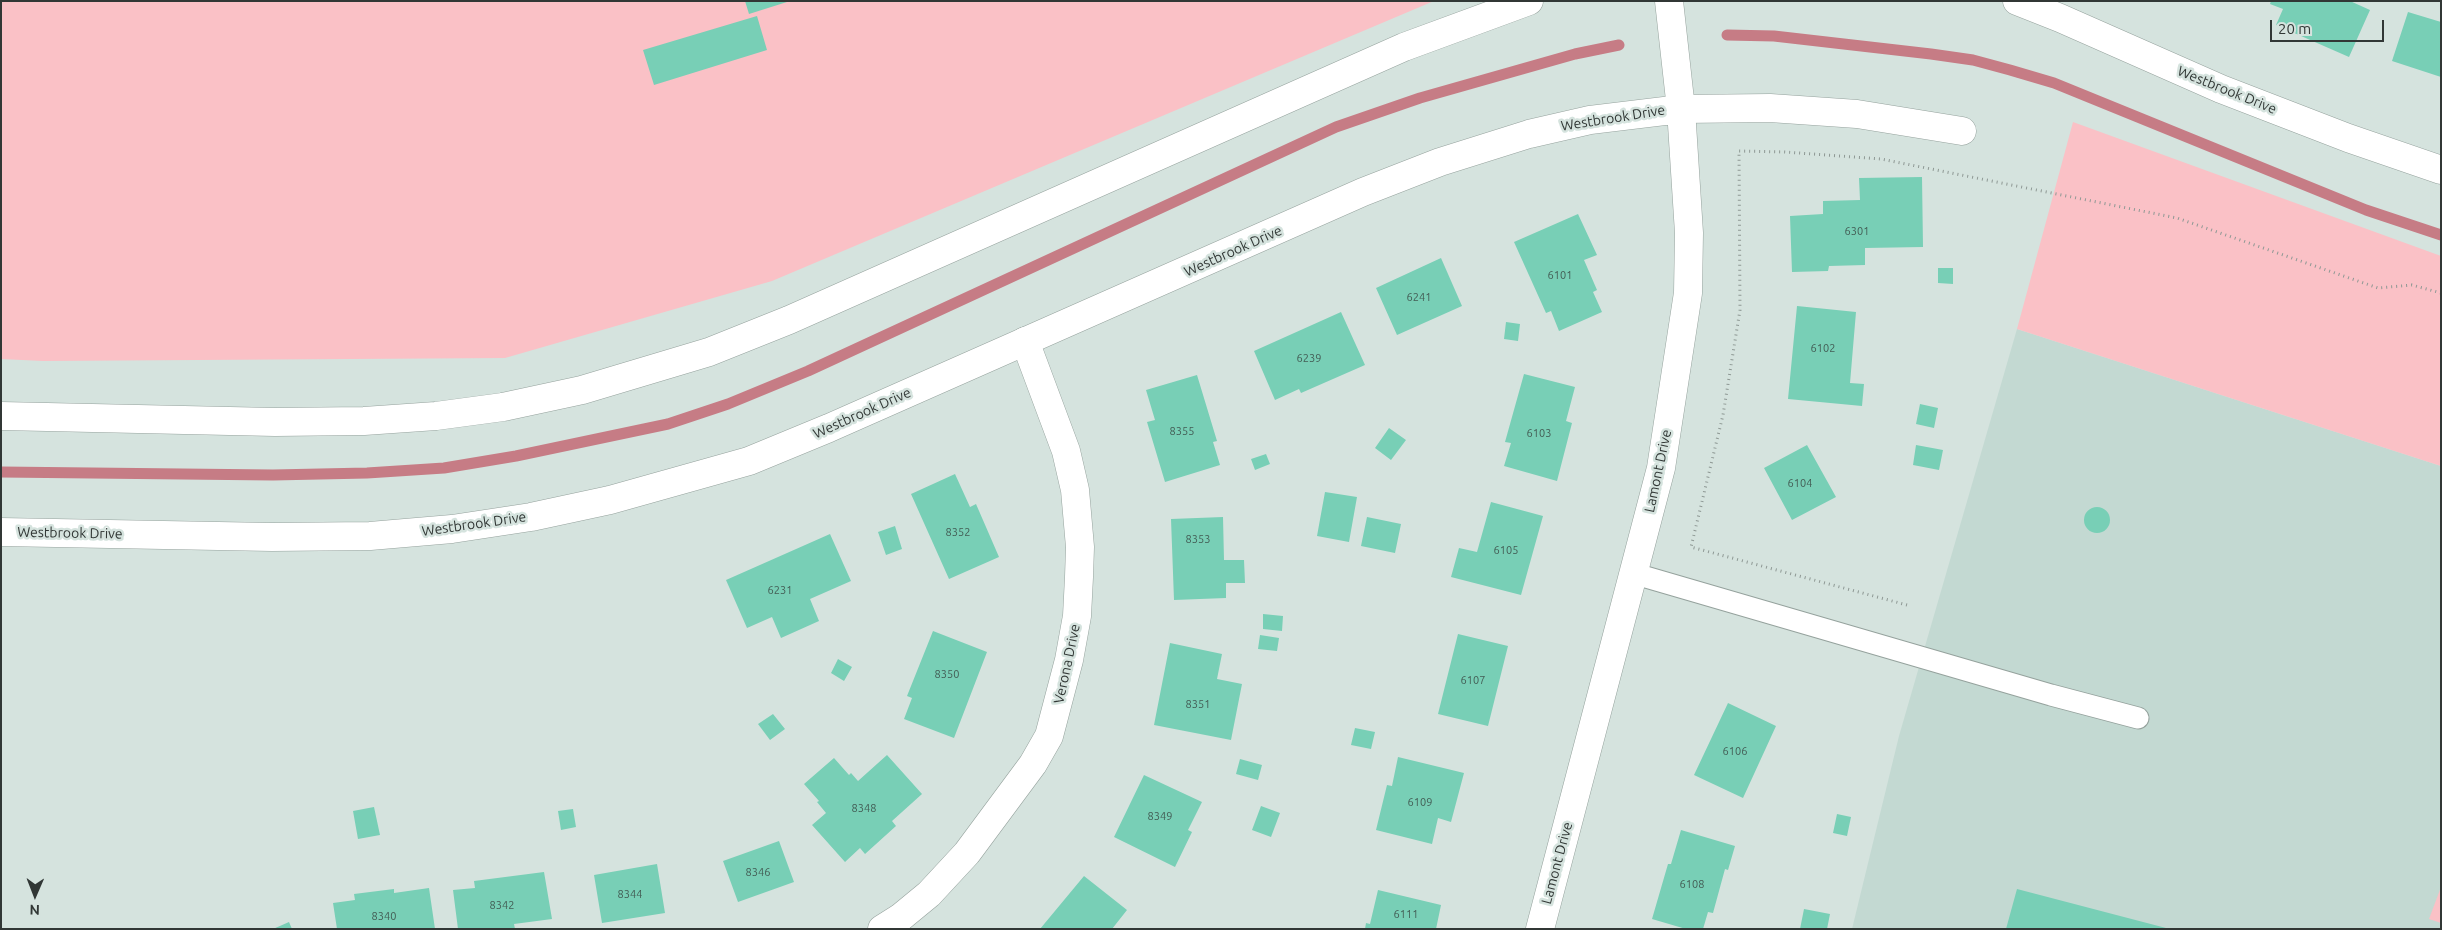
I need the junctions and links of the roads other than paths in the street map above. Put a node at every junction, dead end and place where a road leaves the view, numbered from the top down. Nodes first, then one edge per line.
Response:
1 (1529, 1) edge
2 (1669, 1) edge
3 (2017, 1) edge
4 (2063, 9) edge
5 (1681, 108) junction
6 (1962, 130) dead end
7 (2441, 170) edge
8 (1025, 341) junction
9 (1, 416) edge
10 (1, 532) edge
11 (1632, 573) junction
12 (2138, 718) dead end
13 (882, 929) edge
14 (1540, 929) edge

1 - 9 street
2 - 5 street, Lamont Drive
3 - 4 street, Westbrook Drive
4 - 7 street, Westbrook Drive
5 - 6 street, Westbrook Drive
5 - 8 street, Westbrook Drive
5 - 11 street, Lamont Drive
8 - 10 street, Westbrook Drive
8 - 13 street, Verona Drive
11 - 12 lane
11 - 14 street, Lamont Drive

